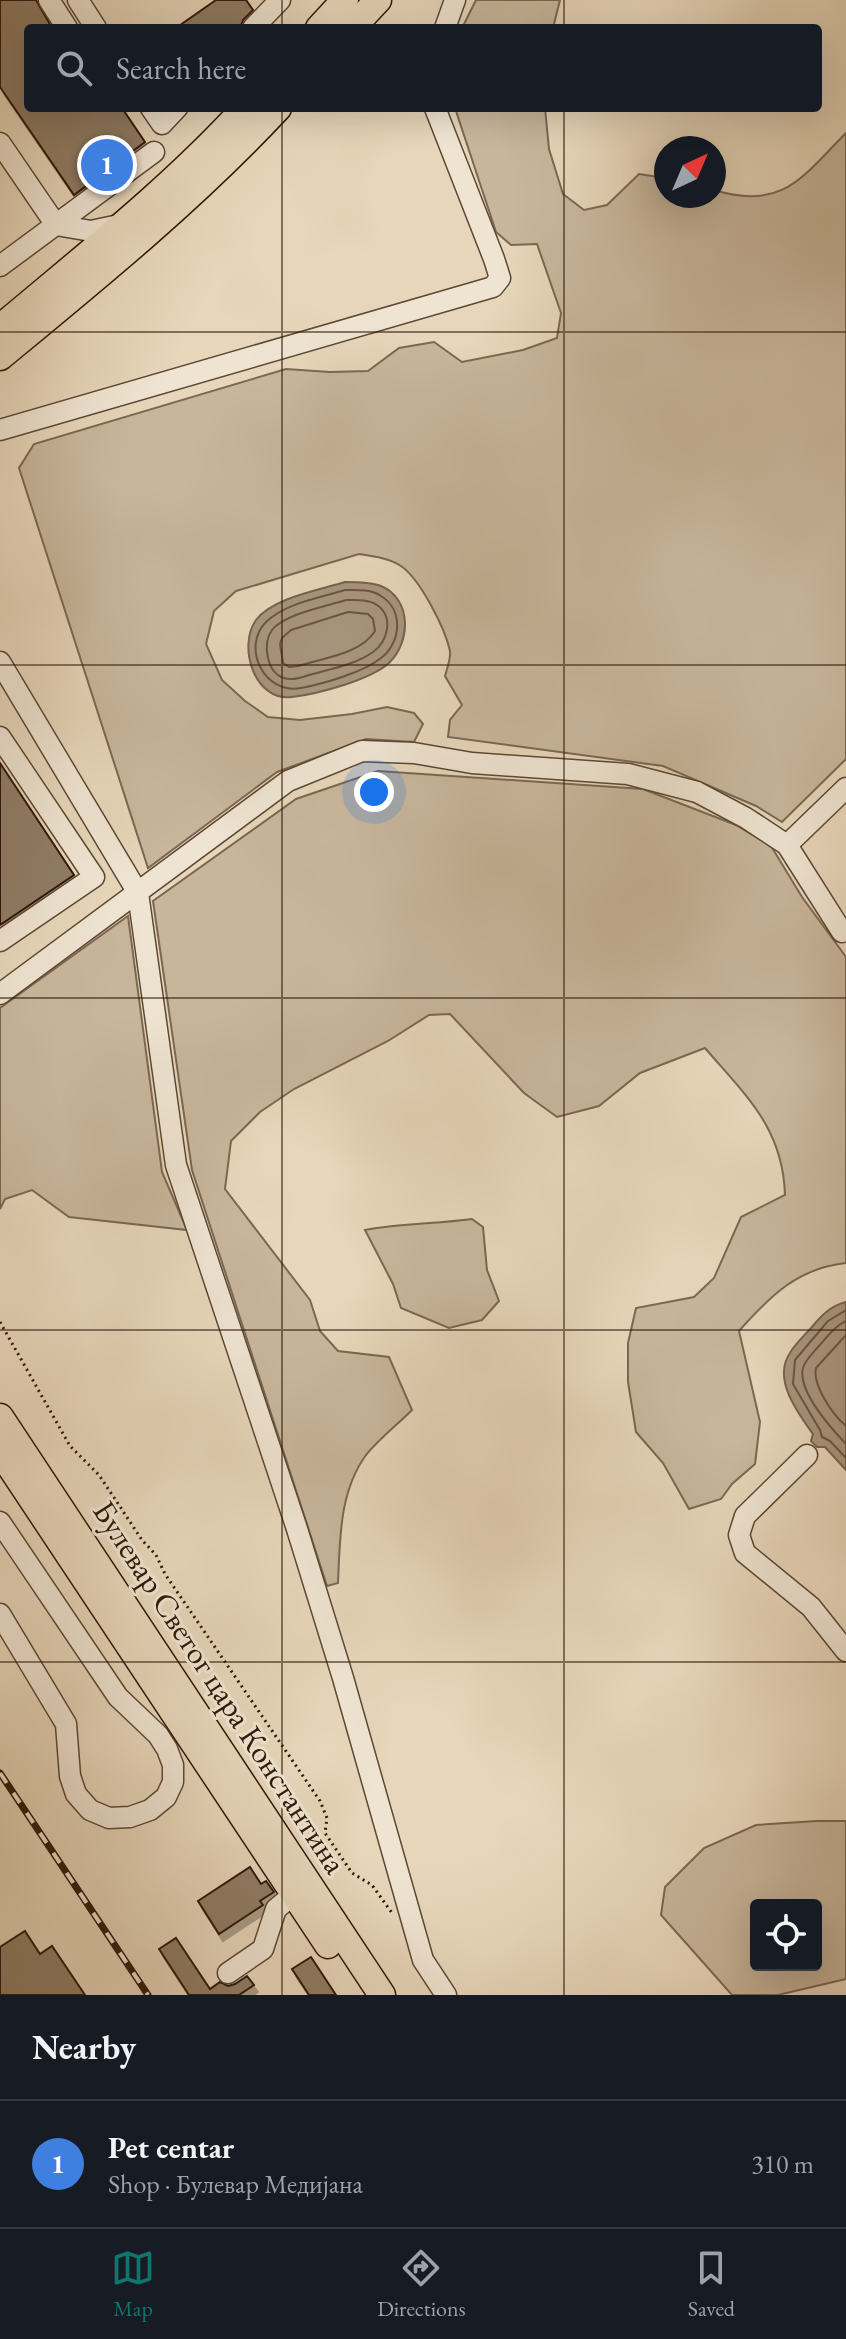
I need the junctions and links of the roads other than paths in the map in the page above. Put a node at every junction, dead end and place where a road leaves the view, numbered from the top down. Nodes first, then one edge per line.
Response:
1 (49, 0) edge
2 (78, 0) edge
3 (280, 0) edge
4 (345, 0) edge
5 (378, 0) edge
6 (455, 0) edge
7 (64, 24) edge
8 (93, 24) edge
9 (257, 24) edge
10 (323, 24) edge
11 (356, 24) edge
12 (446, 24) edge
13 (154, 112) edge
14 (173, 112) edge
15 (241, 112) edge
16 (274, 112) edge
17 (437, 112) edge
18 (0, 143) edge
19 (154, 152) dead end
20 (125, 221) junction
21 (56, 225) junction
22 (0, 266) edge
23 (0, 328) edge
24 (0, 357) edge
25 (0, 430) edge
26 (0, 662) edge
27 (0, 737) edge
28 (846, 788) edge
29 (787, 845) junction
30 (138, 893) junction
31 (842, 932) dead end
32 (0, 941) edge
33 (0, 994) edge
34 (0, 1417) edge
35 (0, 1451) edge
36 (807, 1455) dead end
37 (0, 1522) edge
38 (0, 1614) edge
39 (846, 1651) edge
40 (294, 1894) junction
41 (228, 1973) dead end
42 (361, 1995) edge
43 (382, 1995) edge
44 (446, 1995) edge

1 - 7 lane
2 - 8 lane
3 - 9 lane
4 - 10 main road
5 - 11 main road
6 - 12 lane
13 - 14 lane
15 - 20 main road
16 - 24 main road
17 - 25 lane
18 - 21 lane
19 - 21 lane
20 - 21 lane
20 - 23 main road
21 - 22 lane
26 - 30 lane
27 - 32 lane
28 - 29 lane
29 - 30 lane
29 - 31 lane
30 - 33 lane
30 - 44 lane
34 - 43 main road, Булевар Светог цара Константина
35 - 40 main road, Булевар Светог цара Константина
36 - 39 lane
37 - 38 lane
40 - 41 lane
40 - 42 main road, Булевар Светог цара Константина

